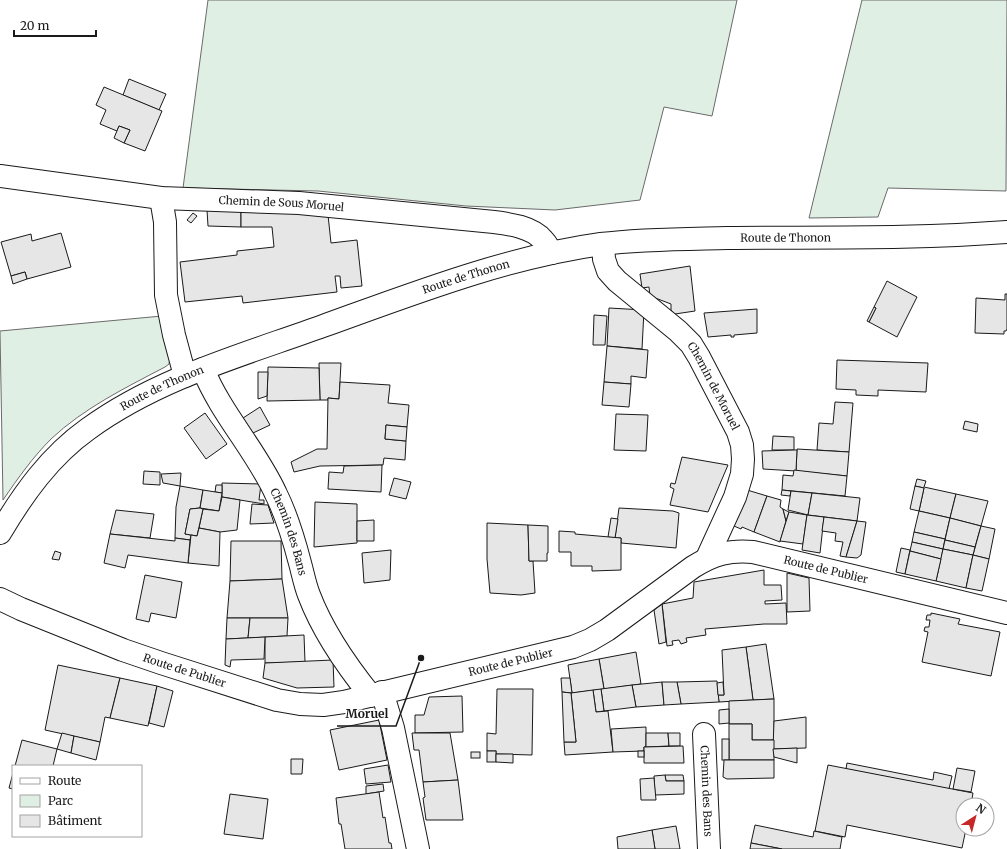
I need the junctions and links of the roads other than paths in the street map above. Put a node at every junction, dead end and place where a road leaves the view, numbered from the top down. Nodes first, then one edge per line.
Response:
1 (0, 176) edge
2 (161, 198) junction
3 (1007, 232) edge
4 (603, 244) junction
5 (552, 253) junction
6 (194, 372) junction
7 (0, 533) edge
8 (707, 558) junction
9 (0, 599) edge
10 (1007, 613) edge
11 (376, 694) junction
12 (704, 734) dead end
13 (418, 849) edge
14 (709, 849) edge

1 - 2 street, Chemin de Sous Moruel
2 - 5 street, Chemin de Sous Moruel
2 - 6 street, Chemin des Bans
3 - 4 street, Route de Thonon
4 - 5 street, Route de Thonon
4 - 8 street, Chemin de Moruel
5 - 6 street, Route de Thonon
6 - 7 street, Route de Thonon
6 - 11 street, Chemin des Bans
8 - 10 street, Route de Publier
8 - 11 street, Route de Publier
9 - 11 street, Route de Publier
11 - 13 street, Chemin des Bans
12 - 14 street, Chemin des Bans

